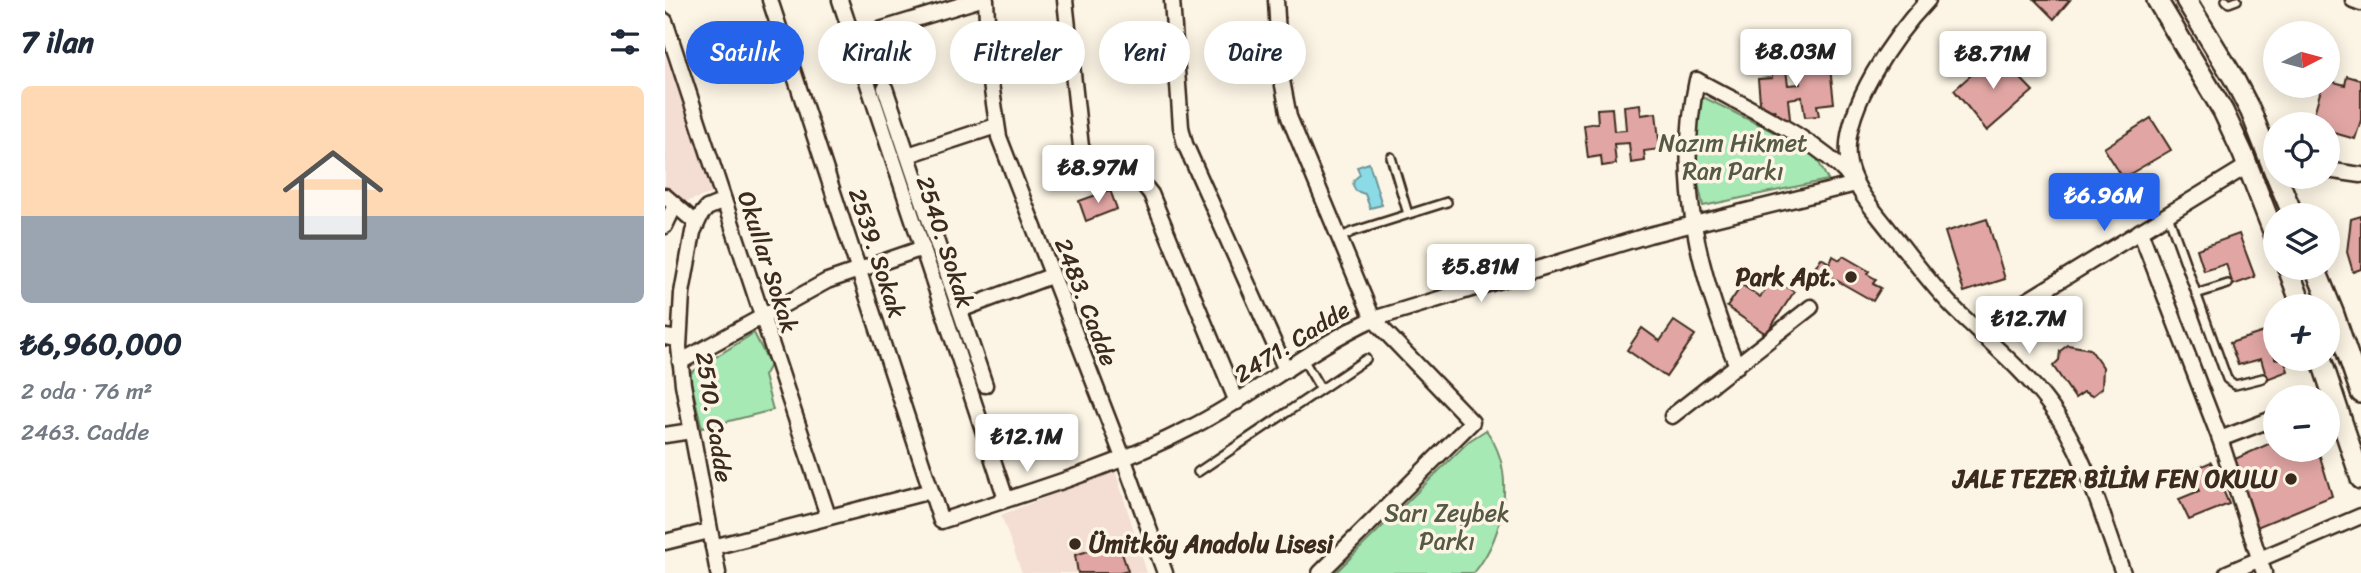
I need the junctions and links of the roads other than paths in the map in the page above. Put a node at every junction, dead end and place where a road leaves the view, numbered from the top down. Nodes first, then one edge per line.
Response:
1 (770, 0) edge
2 (840, 0) edge
3 (978, 0) edge
4 (986, 0) edge
5 (1065, 0) edge
6 (1172, 0) edge
7 (1276, 0) edge
8 (1928, 0) edge
9 (2158, 0) edge
10 (2186, 0) edge
11 (2226, 0) edge
12 (2238, 0) edge
13 (2353, 0) edge
14 (2361, 3) edge
15 (665, 21) edge
16 (847, 21) edge
17 (909, 21) edge
18 (868, 84) edge
19 (885, 88) dead end
20 (996, 126) junction
21 (2263, 141) edge
22 (908, 155) junction
23 (1391, 157) dead end
24 (2247, 166) junction
25 (2263, 167) edge
26 (2340, 172) edge
27 (2361, 175) edge
28 (1856, 184) junction
29 (921, 193) junction
30 (906, 198) junction
31 (670, 200) edge
32 (725, 201) junction
33 (1447, 202) dead end
34 (2263, 206) edge
35 (1408, 214) junction
36 (2168, 214) junction
37 (696, 223) junction
38 (1693, 223) junction
39 (665, 226) edge
40 (2140, 231) junction
41 (1339, 238) junction
42 (923, 248) junction
43 (858, 269) junction
44 (1051, 276) junction
45 (2320, 280) edge
46 (2228, 284) dead end
47 (2196, 294) junction
48 (1811, 307) dead end
49 (960, 310) junction
50 (762, 316) junction
51 (1373, 319) junction
52 (1979, 330) junction
53 (672, 338) edge
54 (1303, 359) junction
55 (1366, 359) dead end
56 (680, 362) junction
57 (1737, 366) junction
58 (1286, 370) junction
59 (2263, 378) dead end
60 (985, 385) dead end
61 (1320, 388) junction
62 (2361, 393) edge
63 (1237, 402) junction
64 (1672, 416) dead end
65 (2340, 422) edge
66 (2263, 423) edge
67 (691, 432) junction
68 (665, 435) edge
69 (2220, 439) junction
70 (1124, 460) junction
71 (1198, 472) dead end
72 (2361, 480) edge
73 (931, 491) junction
74 (1006, 499) junction
75 (828, 516) junction
76 (2361, 516) edge
77 (941, 521) joint
78 (709, 531) junction
79 (665, 542) edge
80 (713, 547) junction
81 (2262, 566) edge
82 (718, 573) edge
83 (1165, 573) edge
84 (1320, 573) edge
85 (2123, 573) edge
86 (2228, 573) edge

1 - 43 street, 2539. Sokak
2 - 16 street, 2540. Sokak
3 - 17 street
4 - 20 street, 2483. Cadde
5 - 63 street
6 - 58 street
7 - 41 street
8 - 28 street
9 - 24 main road
10 - 21 main road
11 - 12 lane
13 - 14 street
15 - 32 street, Okullar Sokak
18 - 30 street, 2540. Sokak
19 - 22 street
20 - 22 street
20 - 44 street, 2483. Cadde
22 - 29 street
23 - 35 lane
24 - 25 main road
24 - 34 main road
24 - 36 street
26 - 27 street
28 - 38 street, 2471. Cadde
28 - 38 street
28 - 52 street
29 - 30 street
29 - 49 street
30 - 42 street, 2540. Sokak
31 - 37 street
31 - 39 street
32 - 37 street
32 - 50 street, Okullar Sokak
33 - 35 lane
35 - 41 lane
36 - 40 street
36 - 47 lane
37 - 53 street, 2510. Cadde
38 - 51 street, 2471. Cadde
38 - 57 street
40 - 52 street
40 - 69 street
41 - 51 street
42 - 43 street
42 - 74 street, 2540. Sokak
43 - 50 street
43 - 73 street, 2539. Sokak
44 - 49 street
44 - 70 street, 2483. Cadde
45 - 62 main road
46 - 47 lane
47 - 59 lane
48 - 57 street
49 - 60 street
50 - 56 street
50 - 75 street, Okullar Sokak
51 - 54 street, 2471. Cadde
51 - 84 street
52 - 85 street
53 - 56 street, 2510. Cadde
54 - 58 street, 2471. Cadde
54 - 61 lane
55 - 61 lane
56 - 67 street, 2510. Cadde
57 - 64 street
58 - 63 street, 2471. Cadde
61 - 71 lane
63 - 70 street, 2471. Cadde
65 - 72 main road
66 - 69 street
67 - 68 street
67 - 78 street, 2510. Cadde
69 - 81 street
70 - 74 street, 2471. Cadde
70 - 83 street, 2483. Cadde
73 - 75 street
73 - 77 street, 2539. Sokak
74 - 77 street, 2471. Cadde
75 - 80 street
76 - 81 street
78 - 79 street
78 - 80 street, 2510. Cadde
80 - 82 street, 2510. Cadde
81 - 86 street

